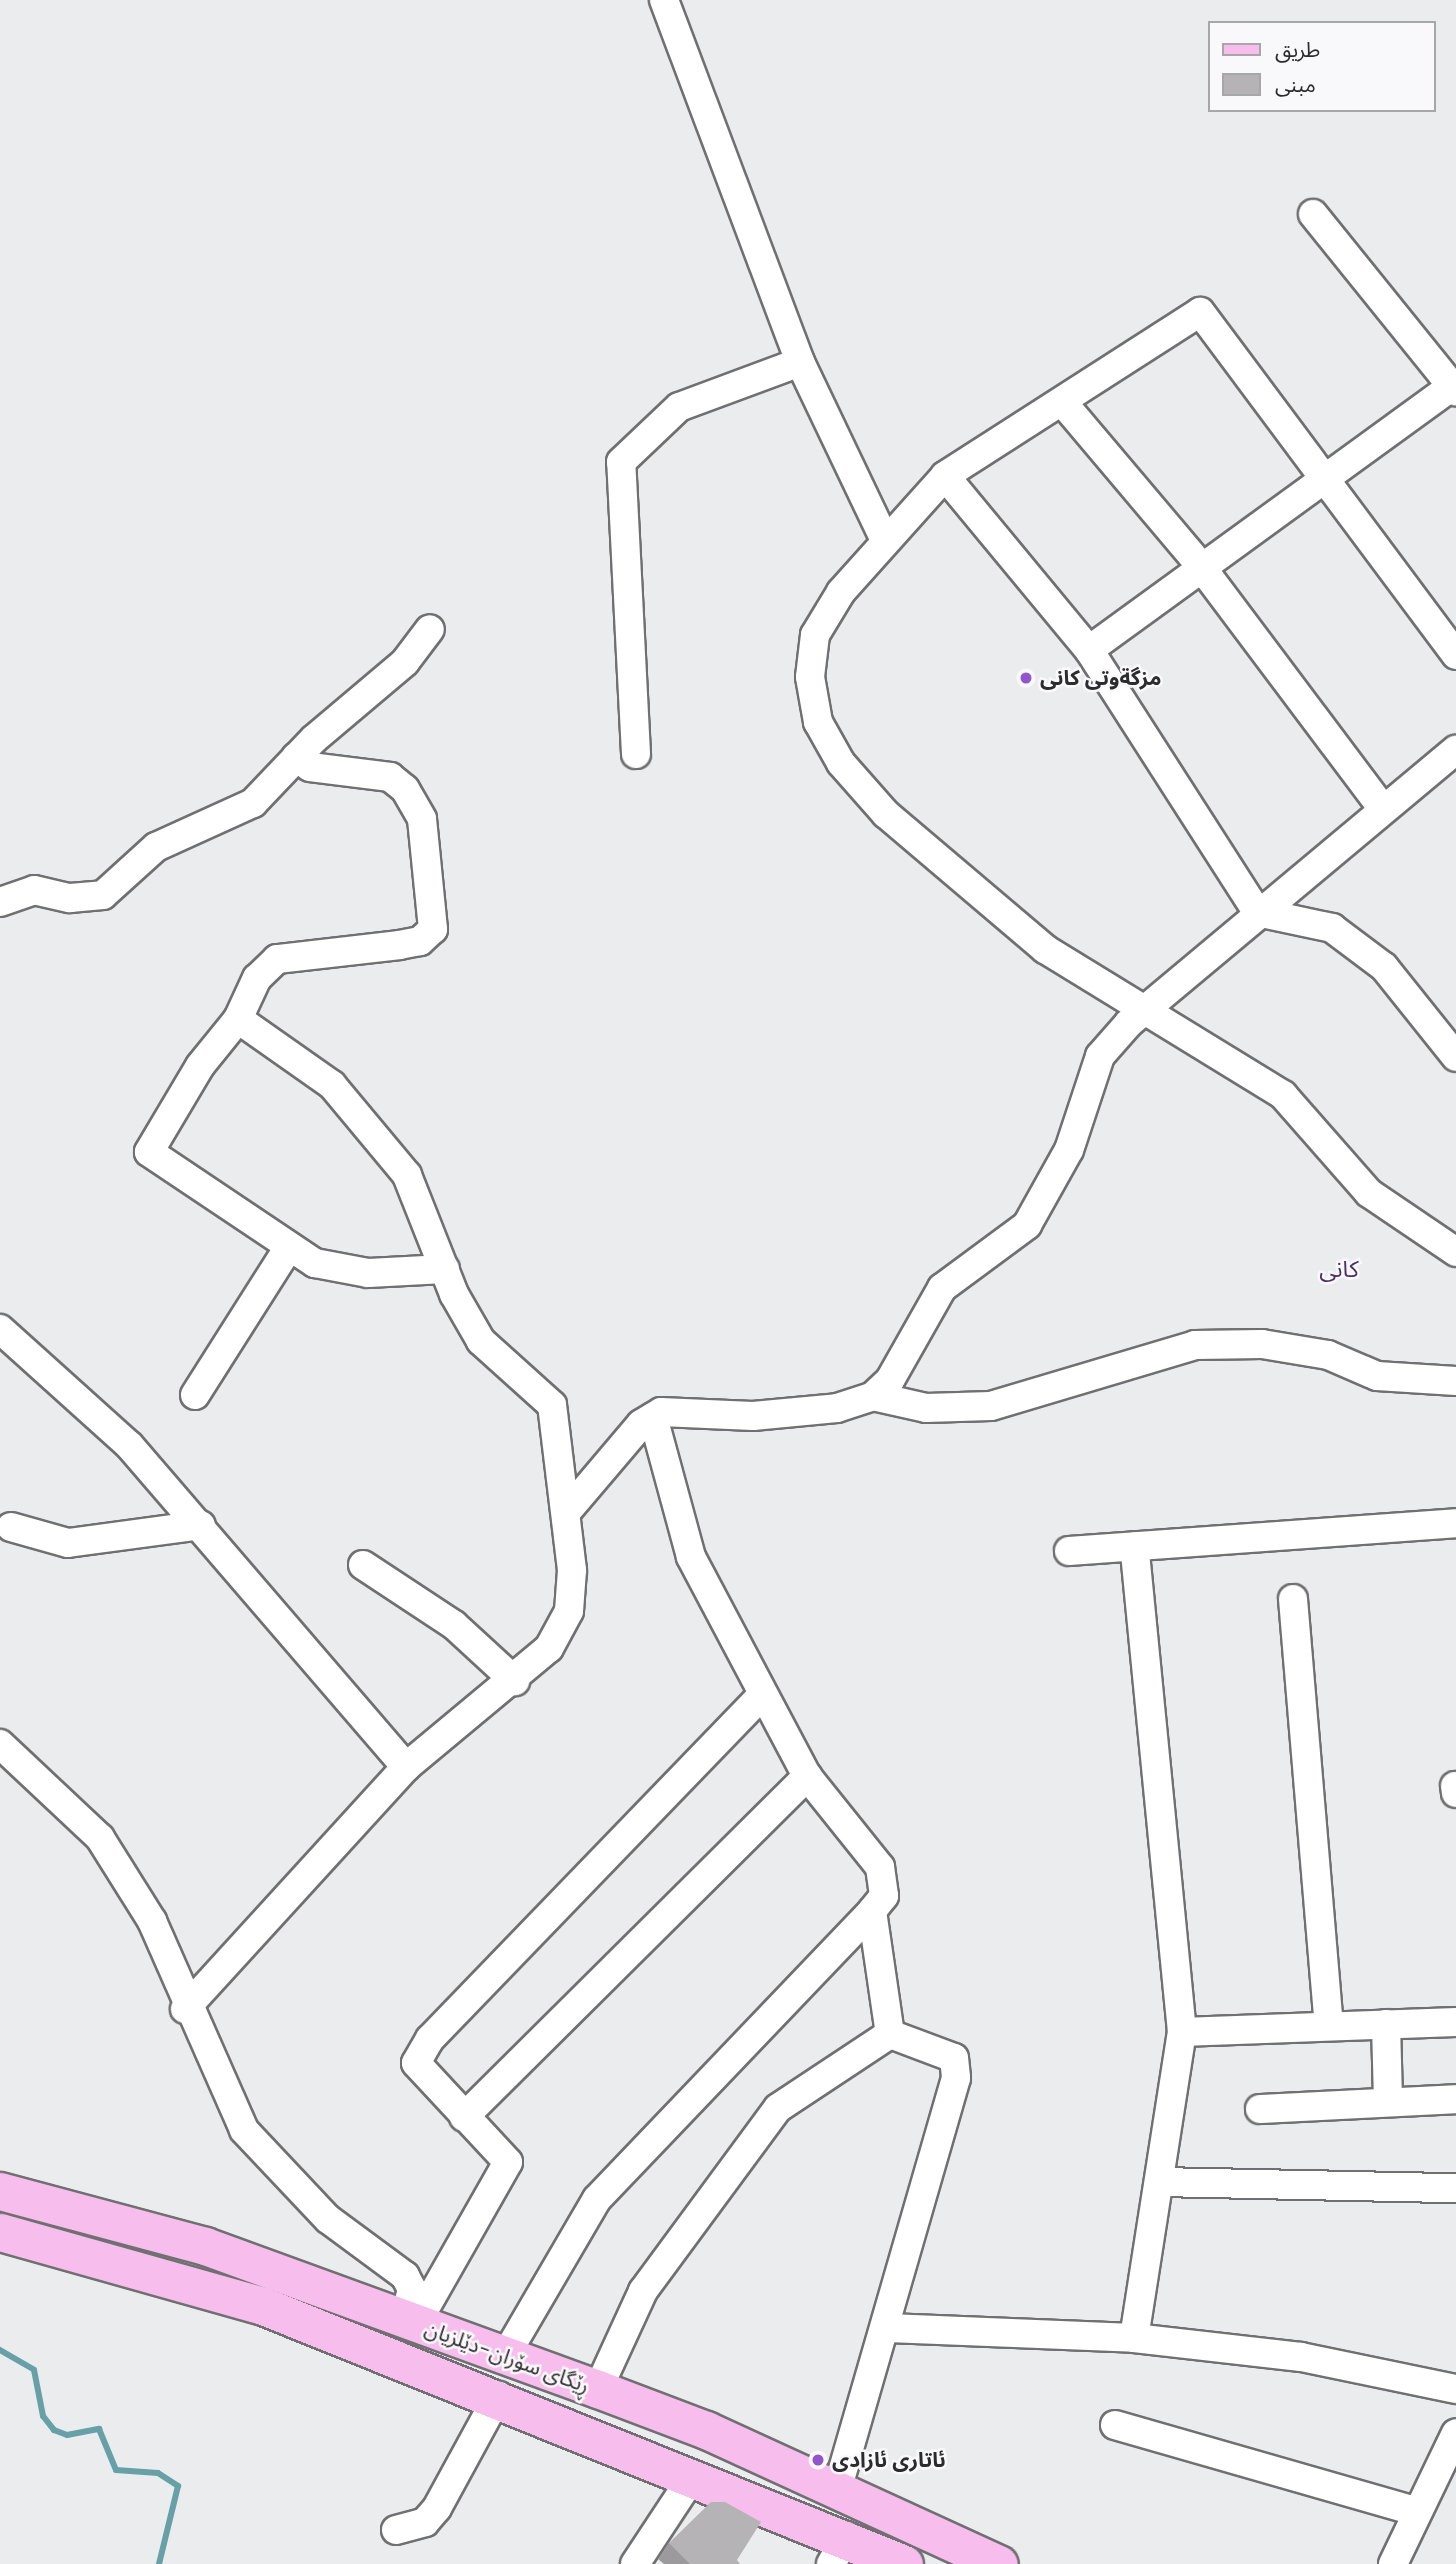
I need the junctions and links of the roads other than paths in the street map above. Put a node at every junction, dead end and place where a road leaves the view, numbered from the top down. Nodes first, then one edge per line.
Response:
1 (664, 0) edge
2 (1313, 214) dead end
3 (800, 362) junction
4 (1455, 386) edge
5 (1064, 404) junction
6 (945, 476) junction
7 (1327, 480) junction
8 (886, 540) junction
9 (1199, 564) junction
10 (430, 629) dead end
11 (1089, 650) junction
12 (1456, 655) edge
13 (1456, 750) edge
14 (636, 754) dead end
15 (296, 757) junction
16 (1383, 809) junction
17 (0, 902) edge
18 (1257, 912) junction
19 (1140, 1012) junction
20 (237, 1019) junction
21 (1456, 1056) edge
22 (289, 1247) junction
23 (1456, 1252) edge
24 (445, 1269) junction
25 (0, 1329) edge
26 (1456, 1381) edge
27 (195, 1395) dead end
28 (873, 1396) junction
29 (653, 1417) junction
30 (569, 1509) junction
31 (1456, 1523) edge
32 (201, 1525) junction
33 (11, 1527) dead end
34 (1134, 1546) junction
35 (1069, 1551) dead end
36 (363, 1565) dead end
37 (1293, 1599) dead end
38 (515, 1681) junction
39 (762, 1695) junction
40 (0, 1744) edge
41 (406, 1767) junction
42 (807, 1776) junction
43 (1455, 1786) edge
44 (1456, 1793) edge
45 (872, 1911) junction
46 (185, 2009) junction
47 (1456, 2022) edge
48 (1386, 2024) junction
49 (1328, 2025) junction
50 (1182, 2032) junction
51 (890, 2034) junction
52 (1456, 2099) edge
53 (1388, 2101) junction
54 (1260, 2109) dead end
55 (464, 2117) junction
56 (1159, 2182) junction
57 (1456, 2188) edge
58 (0, 2191) edge
59 (0, 2232) edge
60 (228, 2255) junction
61 (278, 2273) junction
62 (213, 2289) junction
63 (263, 2306) junction
64 (410, 2322) junction
65 (888, 2328) junction
66 (1134, 2338) junction
67 (504, 2358) junction
68 (598, 2389) junction
69 (1456, 2389) edge
70 (498, 2396) junction
71 (1115, 2425) dead end
72 (1456, 2433) edge
73 (693, 2476) junction
74 (837, 2489) junction
75 (1416, 2511) junction
76 (396, 2530) dead end
77 (839, 2550) edge
78 (635, 2564) edge
79 (904, 2564) edge
80 (999, 2564) edge
81 (1393, 2564) edge

1 - 3 street
2 - 4 street
3 - 8 street
3 - 14 street
4 - 7 street
5 - 6 street
5 - 7 street
5 - 9 street
6 - 8 street
6 - 11 street
7 - 9 street
7 - 12 street
8 - 19 street
9 - 11 street
9 - 16 street
10 - 15 street
11 - 18 street
13 - 16 street
15 - 17 street
15 - 20 street
16 - 18 street
18 - 19 street
18 - 21 street
19 - 23 street
19 - 28 street
20 - 22 street
20 - 24 street
22 - 24 street
22 - 27 street
24 - 30 street
25 - 32 street
26 - 28 street
28 - 29 street
29 - 30 street
29 - 39 street
30 - 38 street
31 - 34 street
32 - 33 street
32 - 41 street
34 - 35 street
34 - 50 street
36 - 38 street
37 - 49 street
38 - 41 street
39 - 42 street
39 - 55 street
40 - 46 street
41 - 46 street
42 - 45 street
42 - 55 street
43 - 44 street
45 - 51 street
45 - 67 street
46 - 64 street
47 - 48 street
48 - 49 street
48 - 53 street
49 - 50 street
50 - 56 street
51 - 65 street
51 - 68 street
52 - 53 street
53 - 54 street
55 - 64 street
56 - 57 street
56 - 66 street
58 - 60 main road, ڕێگای سۆران-دێلزیان
59 - 62 main road, ڕێگای سۆران-دێلزیان
60 - 61 main road, ڕێگای سۆران-دێلزیان
60 - 62 main road
61 - 63 main road
61 - 64 main road, ڕێگای سۆران-دێلزیان
62 - 63 main road, ڕێگای سۆران-دێلزیان
63 - 70 main road, ڕێگای سۆران-دێلزیان
64 - 67 main road, ڕێگای سۆران-دێلزیان
65 - 66 street
65 - 74 street
66 - 69 street
67 - 68 main road, ڕێگای سۆران-دێلزیان
68 - 74 main road, ڕێگای سۆران-دێلزیان
70 - 73 main road, ڕێگای سۆران-دێلزیان
70 - 76 street
71 - 75 street
72 - 75 street
73 - 77 main road, ڕێگای سۆران-دێلزیان
73 - 78 street
74 - 80 main road, ڕێگای سۆران-دێلزیان
75 - 81 street
77 - 79 main road, ڕێگای سۆران-دێلزیان

